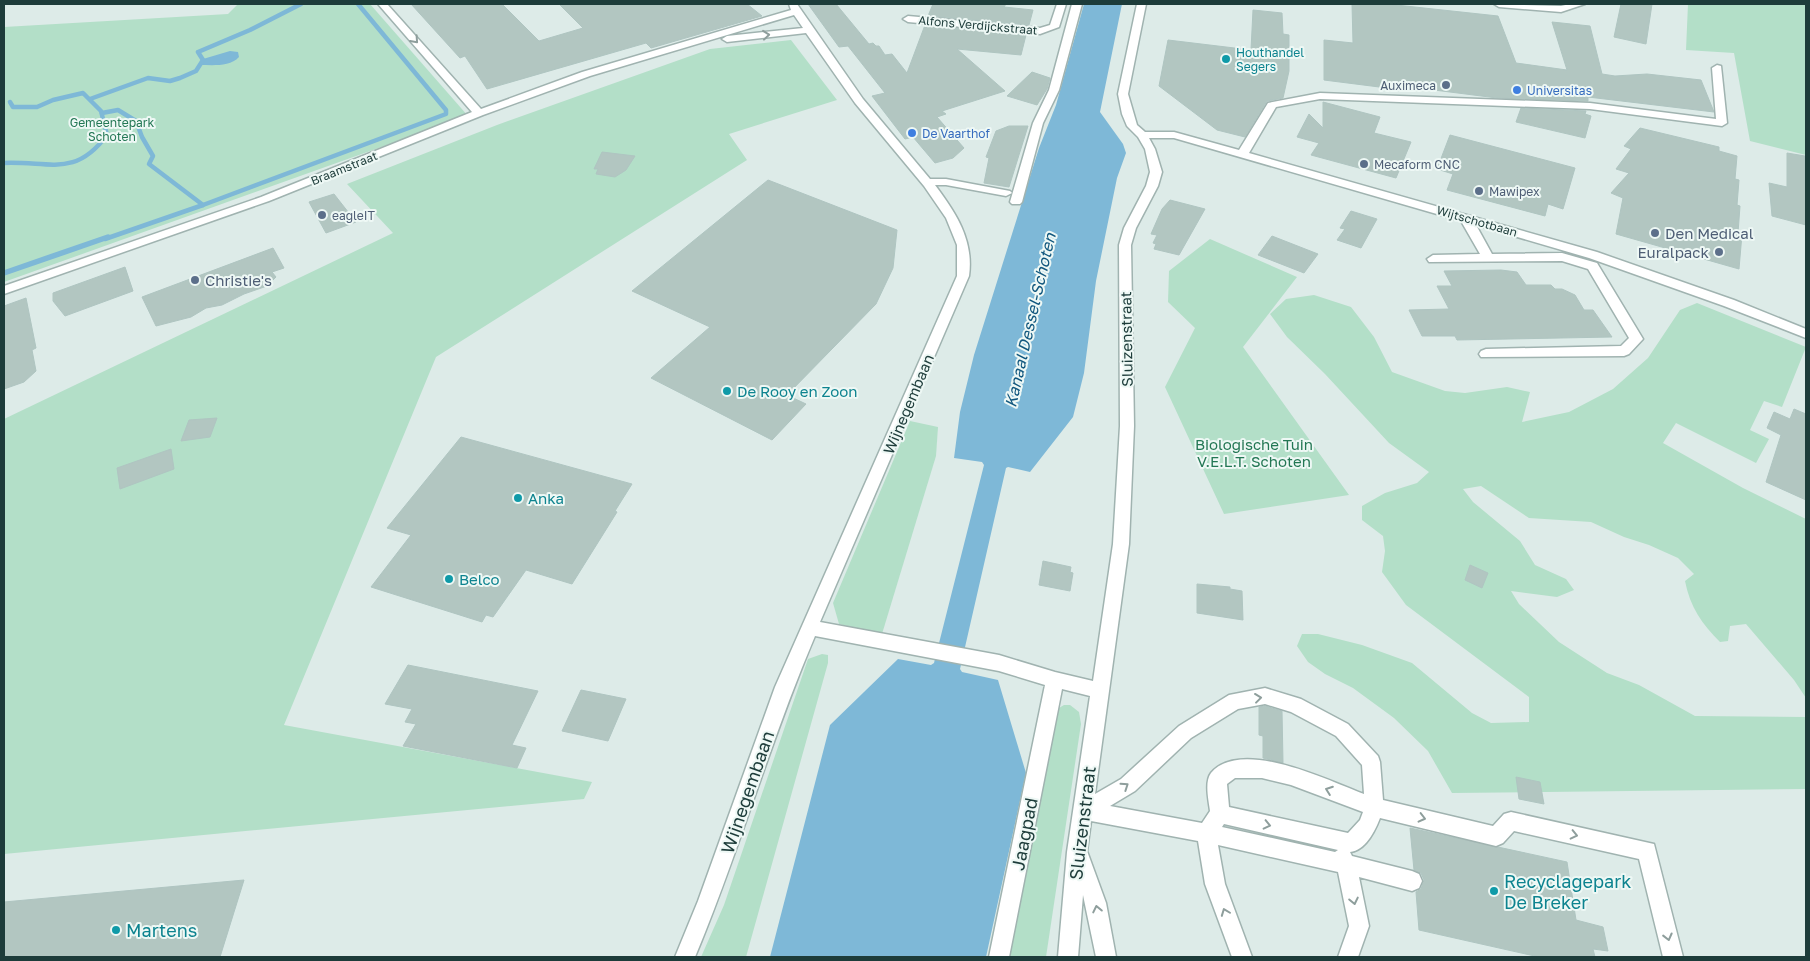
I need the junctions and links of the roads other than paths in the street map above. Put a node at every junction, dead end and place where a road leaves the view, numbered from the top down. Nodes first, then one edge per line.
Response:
1 (382, 4) edge
2 (1061, 4) edge
3 (1077, 4) edge
4 (1141, 4) edge
5 (1499, 4) edge
6 (1580, 4) edge
7 (794, 7) edge
8 (908, 19) dead end
9 (809, 30) junction
10 (731, 34) junction
11 (1717, 68) dead end
12 (479, 114) junction
13 (1142, 135) junction
14 (1243, 153) junction
15 (925, 182) junction
16 (1006, 193) dead end
17 (1016, 202) dead end
18 (1465, 217) junction
19 (1488, 258) junction
20 (1433, 259) dead end
21 (1591, 260) junction
22 (4, 290) edge
23 (1806, 334) edge
24 (1486, 354) dead end
25 (811, 628) junction
26 (1055, 680) junction
27 (1099, 690) junction
28 (1374, 807) junction
29 (1084, 811) junction
30 (1220, 814) junction
31 (1206, 833) junction
32 (1332, 839) junction
33 (1078, 852) junction
34 (1346, 864) junction
35 (1412, 881) dead end
36 (685, 957) edge
37 (999, 957) edge
38 (1068, 957) edge
39 (1106, 957) edge
40 (1242, 957) edge
41 (1348, 957) edge
42 (1673, 957) edge

1 -> 12 street
2 - 8 street, Alfons Verdijckstraat
3 - 17 street
4 - 13 street, Sluizenstraat
5 - 6 street
7 - 9 street, Wijnegembaan
7 - 10 street, Braamstraat
10 -> 9 street, Braamstraat
9 - 15 street, Wijnegembaan
10 - 12 street, Braamstraat
11 - 14 street
12 - 22 street, Braamstraat
13 - 14 street, Wijtschotbaan
13 - 27 street, Sluizenstraat
14 - 18 street, Wijtschotbaan
15 - 16 street
15 - 25 street, Wijnegembaan
18 - 19 street
18 - 21 street, Wijtschotbaan
19 - 20 street
19 - 21 street
21 - 23 street, Wijtschotbaan
21 - 24 street
25 - 26 street
25 - 36 street, Wijnegembaan
26 - 27 street
26 - 37 street, Jaagpad
27 - 29 street, Sluizenstraat
29 -> 28 street
28 -> 30 street
28 - 32 street
28 -> 42 street
29 - 31 street
29 - 33 street, Sluizenstraat
30 - 31 street
30 -> 32 street
31 - 34 street
40 -> 31 street
32 - 34 street
33 - 38 street, Sluizenstraat
39 -> 33 street
34 - 35 street
34 -> 41 street

